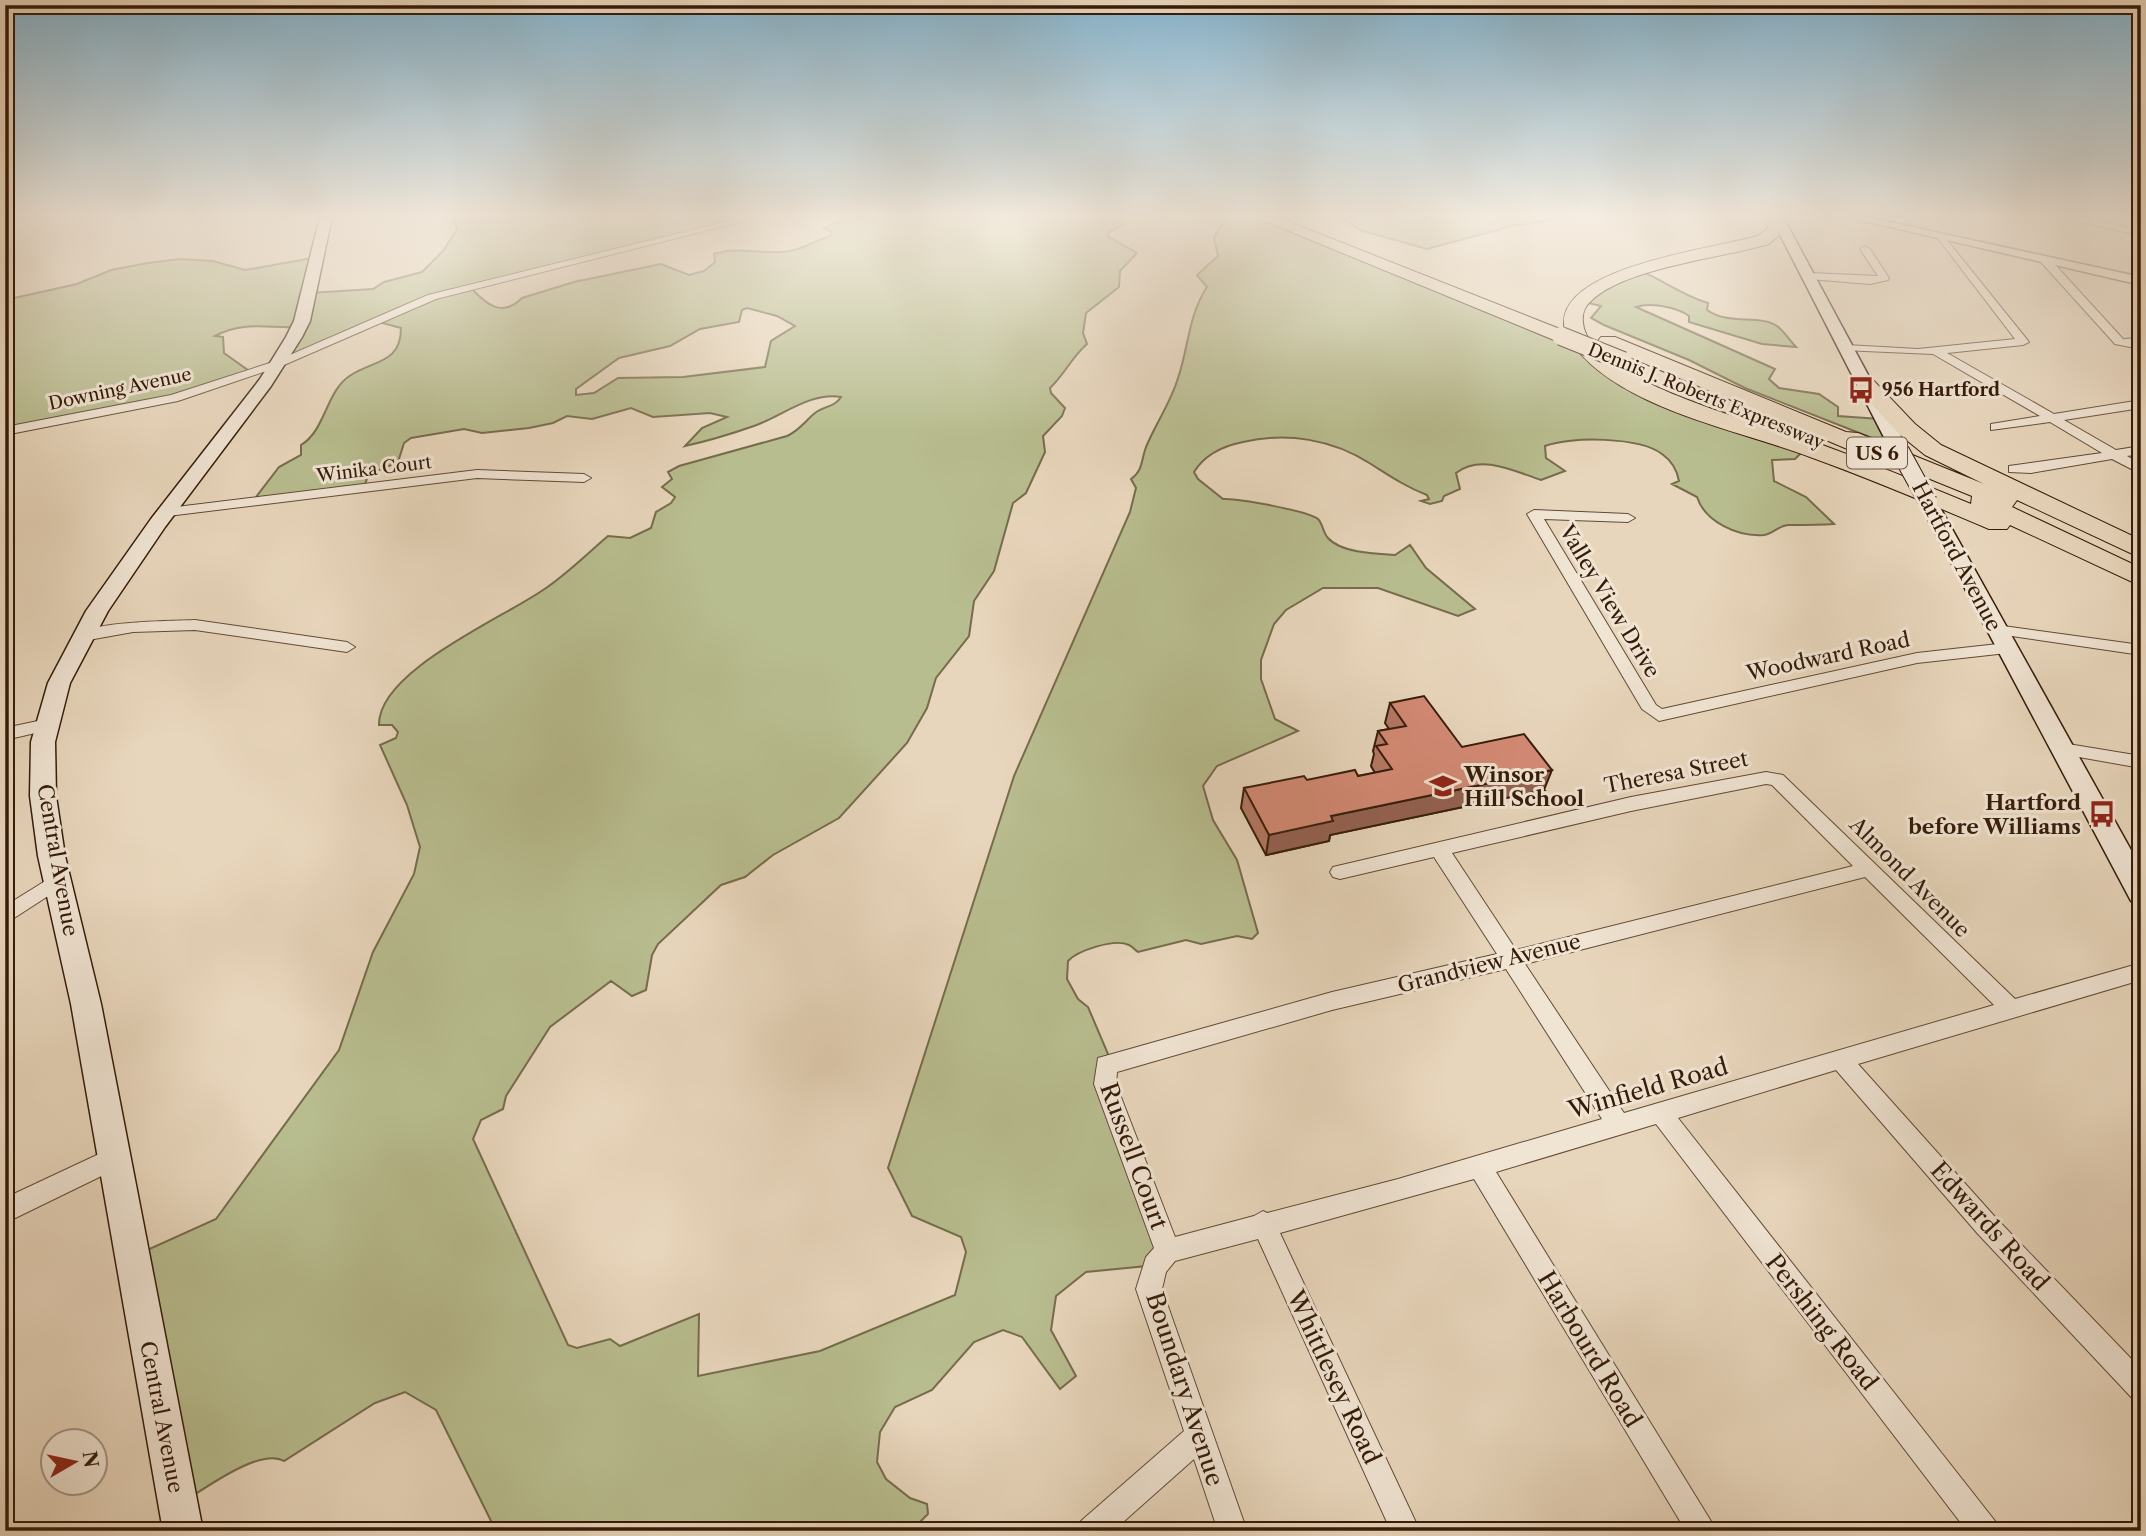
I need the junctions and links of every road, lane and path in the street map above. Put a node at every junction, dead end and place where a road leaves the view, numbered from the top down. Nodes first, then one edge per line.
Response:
1 (309, 289) edge
2 (462, 289) edge
3 (1454, 289) edge
4 (1468, 289) edge
5 (1595, 289) edge
6 (1816, 289) edge
7 (1981, 289) edge
8 (2071, 289) edge
9 (1559, 328) junction
10 (2141, 341) edge
11 (1846, 348) junction
12 (1936, 351) junction
13 (280, 363) junction
14 (1866, 386) junction
15 (2141, 404) edge
16 (1796, 418) junction
17 (2050, 419) junction
18 (1995, 427) dead end
19 (5, 432) edge
20 (2141, 450) edge
21 (2113, 454) junction
22 (2014, 468) dead end
23 (2141, 470) edge
24 (584, 478) dead end
25 (168, 512) junction
26 (1628, 519) dead end
27 (1997, 523) junction
28 (2141, 550) edge
29 (2141, 563) edge
30 (2141, 578) edge
31 (2141, 595) edge
32 (83, 636) junction
33 (2002, 639) junction
34 (346, 647) dead end
35 (2141, 650) edge
36 (1659, 715) joint
37 (47, 724) junction
38 (5, 734) edge
39 (2062, 749) junction
40 (2141, 762) edge
41 (1777, 779) joint
42 (1439, 849) junction
43 (1868, 869) junction
44 (1339, 872) dead end
45 (58, 880) junction
46 (2141, 893) edge
47 (5, 916) edge
48 (1509, 960) junction
49 (2141, 971) edge
50 (2011, 1009) junction
51 (1841, 1060) junction
52 (1111, 1063) joint
53 (1660, 1112) junction
54 (1618, 1124) junction
55 (114, 1158) junction
56 (1479, 1166) junction
57 (5, 1211) edge
58 (1263, 1223) junction
59 (1168, 1251) junction
60 (2141, 1390) edge
61 (1198, 1437) junction
62 (183, 1531) edge
63 (1091, 1531) edge
64 (1233, 1531) edge
65 (1406, 1531) edge
66 (1703, 1531) edge
67 (1985, 1531) edge

1 - 13 main road, Central Avenue
2 - 13 street, Downing Avenue
3 - 9 highway, Dennis J. Roberts Expressway / US 6
4 - 9 highway, Dennis J. Roberts Expressway / US 6
5 - 27 highway
6 - 11 main road, Hartford Avenue
7 - 12 street
8 - 10 street
9 - 16 highway, Dennis J. Roberts Expressway / US 6
9 - 27 highway, Dennis J. Roberts Expressway / US 6, bridge
11 - 12 street
11 - 14 main road, Hartford Avenue
12 - 17 street
13 - 19 street, Downing Avenue
13 - 25 main road, Central Avenue
14 - 28 highway
14 - 33 main road, Hartford Avenue, bridge
15 - 17 street
16 - 29 highway
16 - 30 highway, Dennis J. Roberts Expressway / US 6
17 - 18 street
17 - 21 street
20 - 21 street
21 - 22 street
21 - 23 street
24 - 25 street, Winika Court
25 - 32 main road, Central Avenue
26 - 36 street, Valley View Drive
27 - 31 highway, Dennis J. Roberts Expressway / US 6
32 - 34 street
32 - 37 main road, Central Avenue
33 - 35 street, Woodward Road
33 - 36 street, Woodward Road
33 - 39 main road, Hartford Avenue
37 - 38 street
37 - 45 main road, Central Avenue
39 - 40 street
39 - 46 main road, Hartford Avenue
41 - 42 street, Theresa Street
41 - 43 street, Almond Avenue
42 - 44 street, Theresa Street
42 - 48 street
43 - 48 street, Grandview Avenue
43 - 50 street, Almond Avenue
45 - 47 street
45 - 55 main road, Central Avenue
48 - 52 street, Grandview Avenue
48 - 54 street
49 - 50 street, Winfield Road
50 - 51 street, Winfield Road
51 - 53 street, Winfield Road
51 - 60 street, Edwards Road
52 - 59 street, Russell Court
53 - 54 street, Winfield Road
53 - 67 street, Pershing Road
54 - 56 street, Winfield Road
55 - 57 street
55 - 62 main road, Central Avenue
56 - 58 street, Winfield Road
56 - 66 street, Harbourd Road
58 - 59 street, Winfield Road
58 - 65 street, Whittlesey Road
59 - 61 street, Boundary Avenue
61 - 63 street
61 - 64 street, Boundary Avenue

